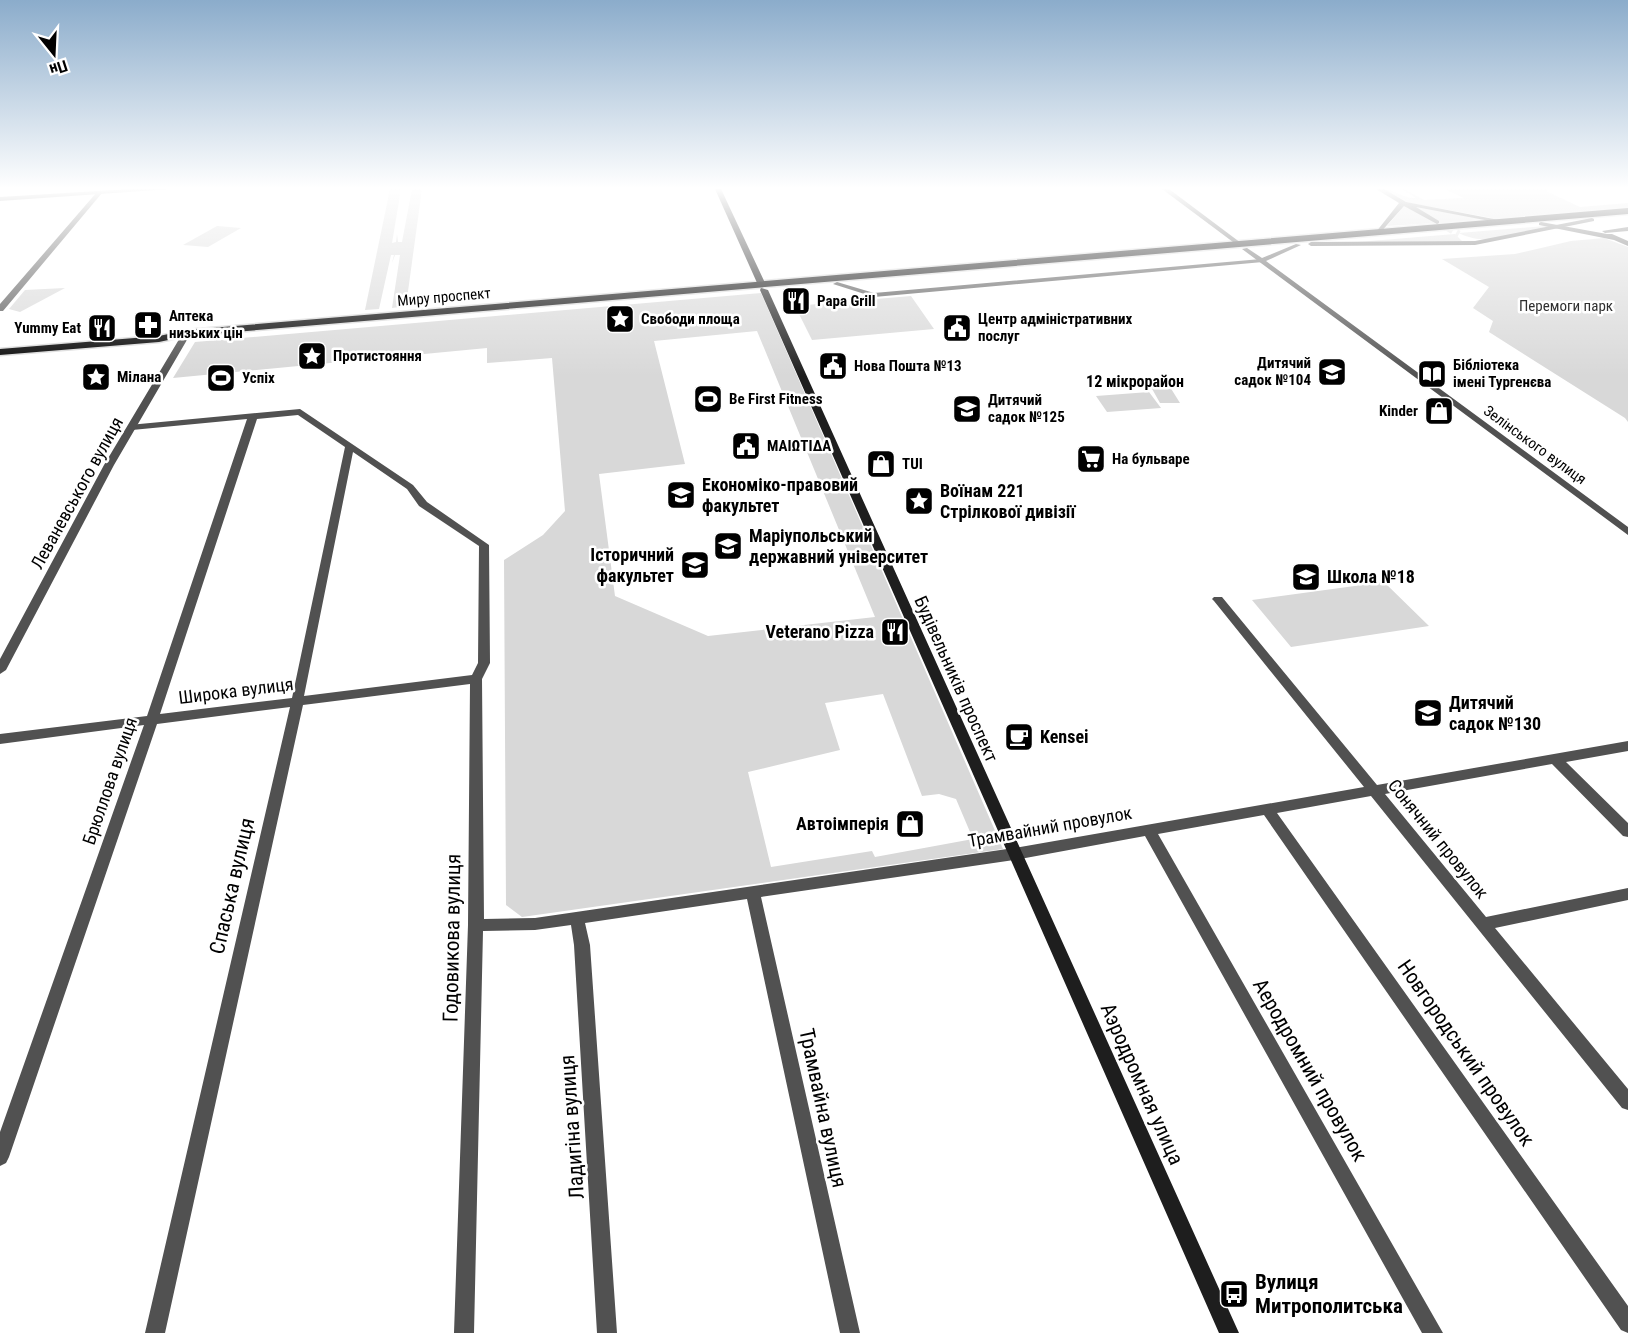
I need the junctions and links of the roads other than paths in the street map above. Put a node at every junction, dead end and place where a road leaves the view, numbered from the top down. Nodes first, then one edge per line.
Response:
1 (50, 251) edge
2 (746, 251) edge
3 (1193, 251) edge
4 (1196, 251) edge
5 (1248, 251) edge
6 (1284, 251) edge
7 (1261, 261) junction
8 (837, 284) junction
9 (763, 288) junction
10 (0, 309) edge
11 (185, 337) junction
12 (0, 352) edge
13 (253, 416) junction
14 (132, 426) junction
15 (349, 448) junction
16 (1628, 532) edge
17 (1218, 599) dead end
18 (0, 670) edge
19 (476, 679) junction
20 (297, 702) junction
21 (152, 720) junction
22 (0, 739) edge
23 (1628, 746) edge
24 (1555, 759) junction
25 (1373, 791) junction
26 (1267, 809) junction
27 (1148, 830) junction
28 (1628, 832) edge
29 (1014, 854) junction
30 (753, 892) junction
31 (1628, 894) edge
32 (577, 918) junction
33 (1482, 924) junction
34 (476, 925) junction
35 (1622, 1086) edge
36 (1628, 1102) edge
37 (0, 1157) edge
38 (1628, 1323) edge
39 (155, 1333) edge
40 (464, 1333) edge
41 (608, 1333) edge
42 (850, 1333) edge
43 (1229, 1333) edge
44 (1433, 1333) edge

1 - 10 street
2 - 9 main road, Будівельників проспект
3 - 9 highway, Миру проспект
4 - 8 highway, Миру проспект
5 - 7 street, Зелінського вулиця
6 - 7 street
7 - 8 street
7 - 16 street, Зелінського вулиця
8 - 9 highway, Миру проспект
9 - 11 highway, Миру проспект
9 - 29 main road, Будівельників проспект
11 - 12 highway, Миру проспект
11 - 14 street, Леваневського вулиця
13 - 14 street
13 - 15 street
13 - 21 street, Брюллова вулиця
14 - 18 street, Леваневського вулиця
15 - 19 street, Годовикова вулиця
15 - 20 street, Спаська вулиця
17 - 25 street, Сонячний провулок
19 - 20 street, Широка вулиця
19 - 34 street, Годовикова вулиця
20 - 21 street, Широка вулиця
20 - 39 street, Спаська вулиця
21 - 22 street, Широка вулиця
21 - 37 street, Брюллова вулиця
23 - 24 street, Трамвайний провулок
24 - 25 street, Трамвайний провулок
24 - 28 street
25 - 26 street, Трамвайний провулок
25 - 33 street, Сонячний провулок
26 - 27 street, Трамвайний провулок
26 - 38 street, Новгородський провулок
27 - 29 street, Трамвайний провулок
27 - 44 street, Аеродромний провулок
29 - 30 street, Трамвайний провулок
29 - 43 main road, Аэродромная улица
30 - 32 street, Трамвайний провулок
30 - 42 street, Трамвайна вулиця
31 - 33 street
32 - 34 street, Трамвайний провулок
32 - 41 street, Ладигіна вулиця
33 - 35 street, Сонячний провулок
34 - 40 street, Годовикова вулиця
35 - 36 street, Сонячний провулок

